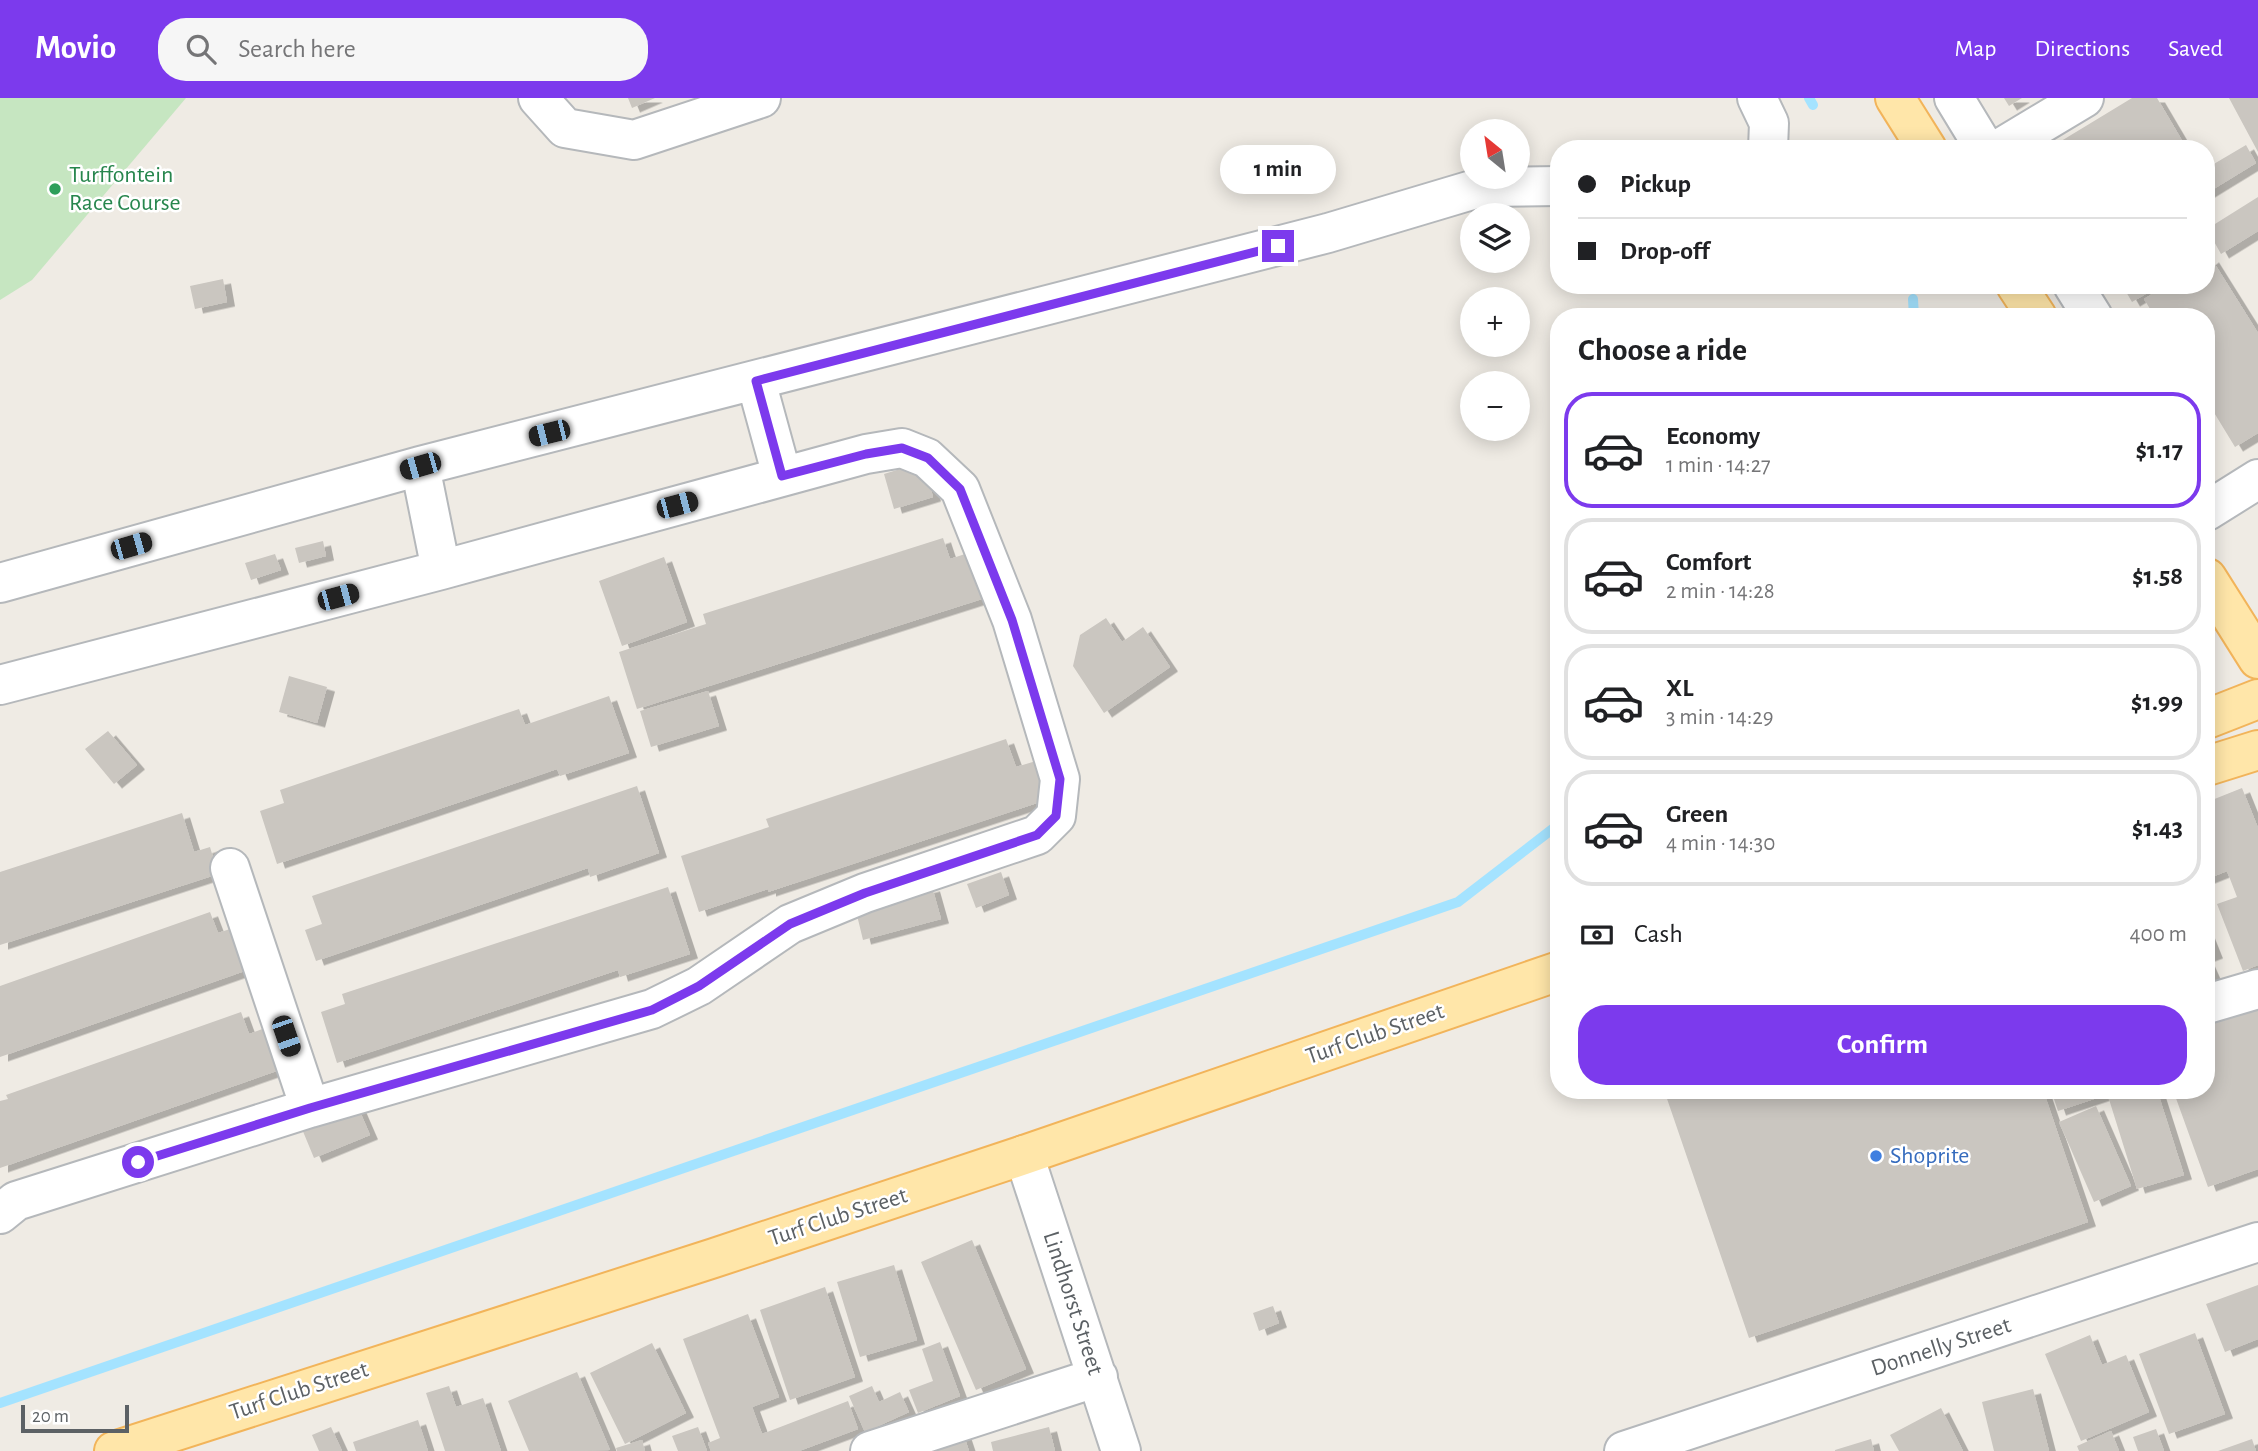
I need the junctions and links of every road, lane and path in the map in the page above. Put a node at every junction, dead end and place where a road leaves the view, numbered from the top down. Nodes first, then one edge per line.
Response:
1 (538, 98) edge
2 (761, 98) edge
3 (1757, 98) edge
4 (1895, 98) edge
5 (1954, 98) edge
6 (2084, 98) edge
7 (1768, 140) edge
8 (1921, 140) edge
9 (1980, 140) edge
10 (2014, 140) edge
11 (1550, 186) edge
12 (756, 381) junction
13 (420, 466) junction
14 (782, 476) junction
15 (2258, 479) edge
16 (2215, 506) edge
17 (440, 570) junction
18 (0, 583) edge
19 (2215, 591) edge
20 (2258, 659) edge
21 (0, 685) edge
22 (2258, 699) edge
23 (2215, 716) edge
24 (2258, 750) edge
25 (2215, 763) edge
26 (230, 868) dead end
27 (1550, 974) edge
28 (2258, 989) edge
29 (2215, 1002) edge
30 (310, 1108) junction
31 (1024, 1155) junction
32 (0, 1214) edge
33 (2258, 1242) edge
34 (1098, 1377) junction
35 (114, 1451) edge
36 (870, 1451) edge
37 (1121, 1451) edge
38 (1624, 1451) edge

1 - 2 street
3 - 7 street
4 - 8 main road
5 - 9 street
6 - 10 street
11 - 12 street
12 - 13 street
12 - 14 street
13 - 17 street
13 - 18 street
14 - 17 street
14 - 30 street
15 - 16 street
17 - 21 street
19 - 20 main road
22 - 23 main road
24 - 25 main road
26 - 30 street
27 - 31 main road, Turf Club Street
28 - 29 street
30 - 32 street
31 - 34 street, Lindhorst Street
31 - 35 main road, Turf Club Street
33 - 38 street, Donnelly Street
34 - 36 street
34 - 37 street, Lindhorst Street

